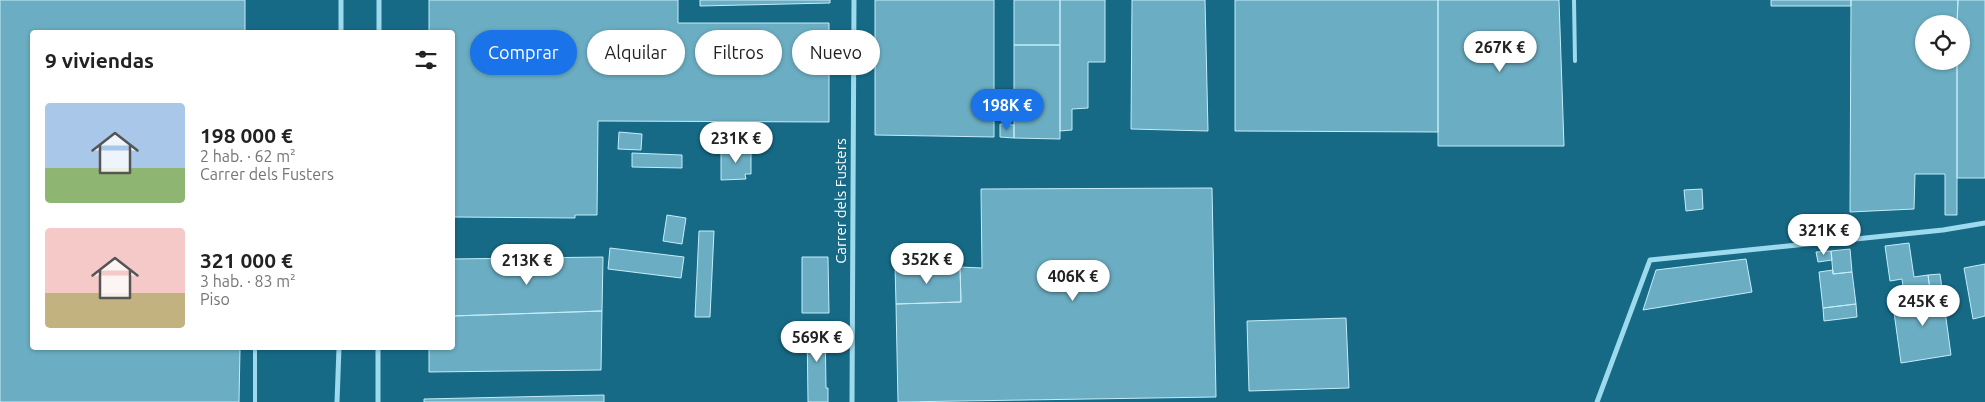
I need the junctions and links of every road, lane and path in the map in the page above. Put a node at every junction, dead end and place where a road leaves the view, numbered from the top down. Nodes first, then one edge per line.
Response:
1 (341, 0) edge
2 (379, 0) edge
3 (854, 0) edge
4 (1574, 0) edge
5 (341, 30) edge
6 (379, 30) edge
7 (1575, 61) dead end
8 (1985, 224) edge
9 (255, 350) edge
10 (339, 350) edge
11 (378, 350) edge
12 (255, 402) edge
13 (337, 402) edge
14 (378, 402) edge
15 (852, 402) edge
16 (1597, 402) edge

1 - 5 street
2 - 6 street
3 - 15 street, Carrer dels Fusters
4 - 7 lane
8 - 16 street
9 - 12 lane
10 - 13 street
11 - 14 street

